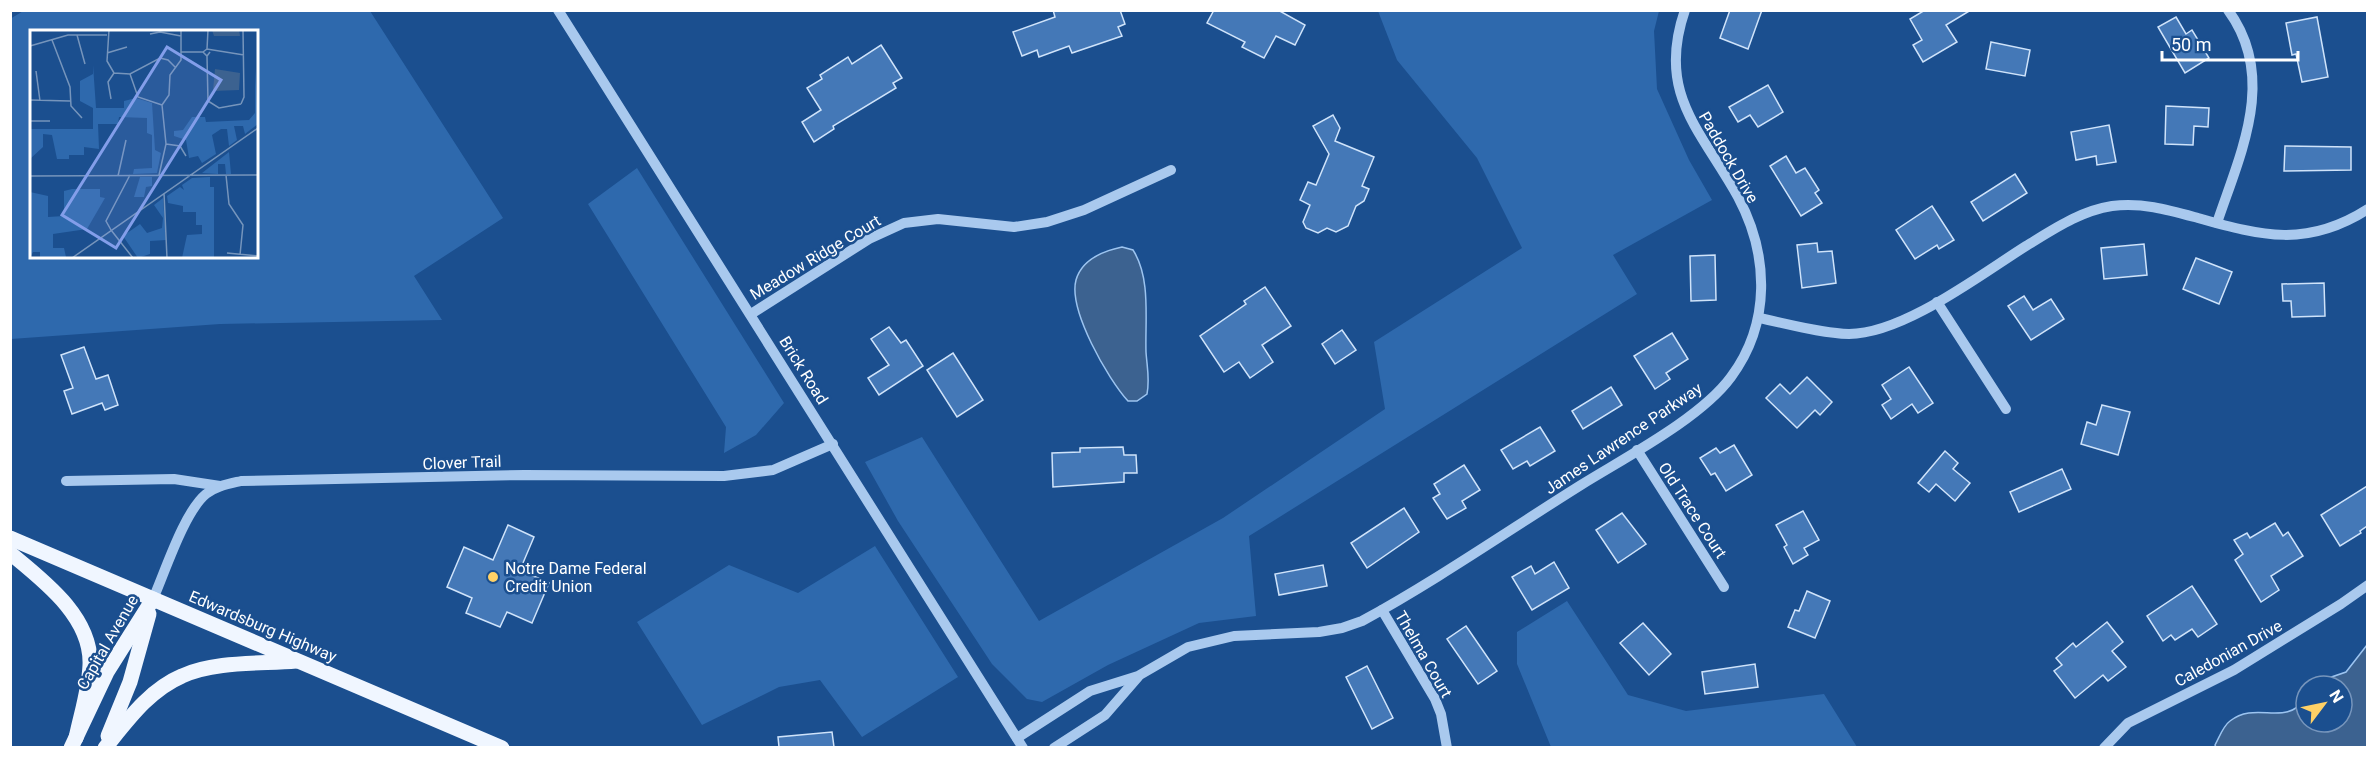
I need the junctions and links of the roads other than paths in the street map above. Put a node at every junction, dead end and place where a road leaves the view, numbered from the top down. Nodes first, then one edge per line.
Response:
1 (558, 10) edge
2 (1685, 10) edge
3 (2228, 10) edge
4 (1171, 170) dead end
5 (2367, 209) edge
6 (2217, 223) junction
7 (1937, 302) junction
8 (751, 314) junction
9 (1759, 318) junction
10 (2006, 409) dead end
11 (833, 444) junction
12 (1637, 450) junction
13 (66, 481) dead end
14 (220, 486) junction
15 (10, 538) edge
16 (10, 553) edge
17 (2367, 585) edge
18 (1724, 587) dead end
19 (153, 599) junction
20 (1382, 610) junction
21 (299, 661) junction
22 (1138, 676) junction
23 (74, 743) edge
24 (1020, 743) edge
25 (104, 747) edge
26 (502, 747) edge
27 (1054, 747) edge
28 (1447, 747) edge
29 (2104, 747) edge

1 - 8 street, Brick Road
2 - 9 street, Paddock Drive
3 - 6 street
4 - 8 street, Meadow Ridge Court
5 - 6 street
6 - 7 street
7 - 9 street
7 - 10 street
8 - 11 street, Brick Road
9 - 12 street, James Lawrence Parkway
11 - 14 street, Clover Trail
11 - 24 street, Brick Road
12 - 18 street, Old Trace Court
12 - 20 street, James Lawrence Parkway
13 - 14 street
14 - 19 street, Clover Trail
15 - 19 main road, Edwardsburg Highway
16 - 23 main road
17 - 29 street, Caledonian Drive
19 - 21 main road, Edwardsburg Highway
19 - 23 main road, Capital Avenue
19 - 25 main road, Capital Avenue
20 - 22 street, James Lawrence Parkway
20 - 28 street, Thelma Court
21 - 25 main road
21 - 26 main road, Edwardsburg Highway
22 - 24 street, James Lawrence Parkway
22 - 27 street, James Lawrence Parkway

